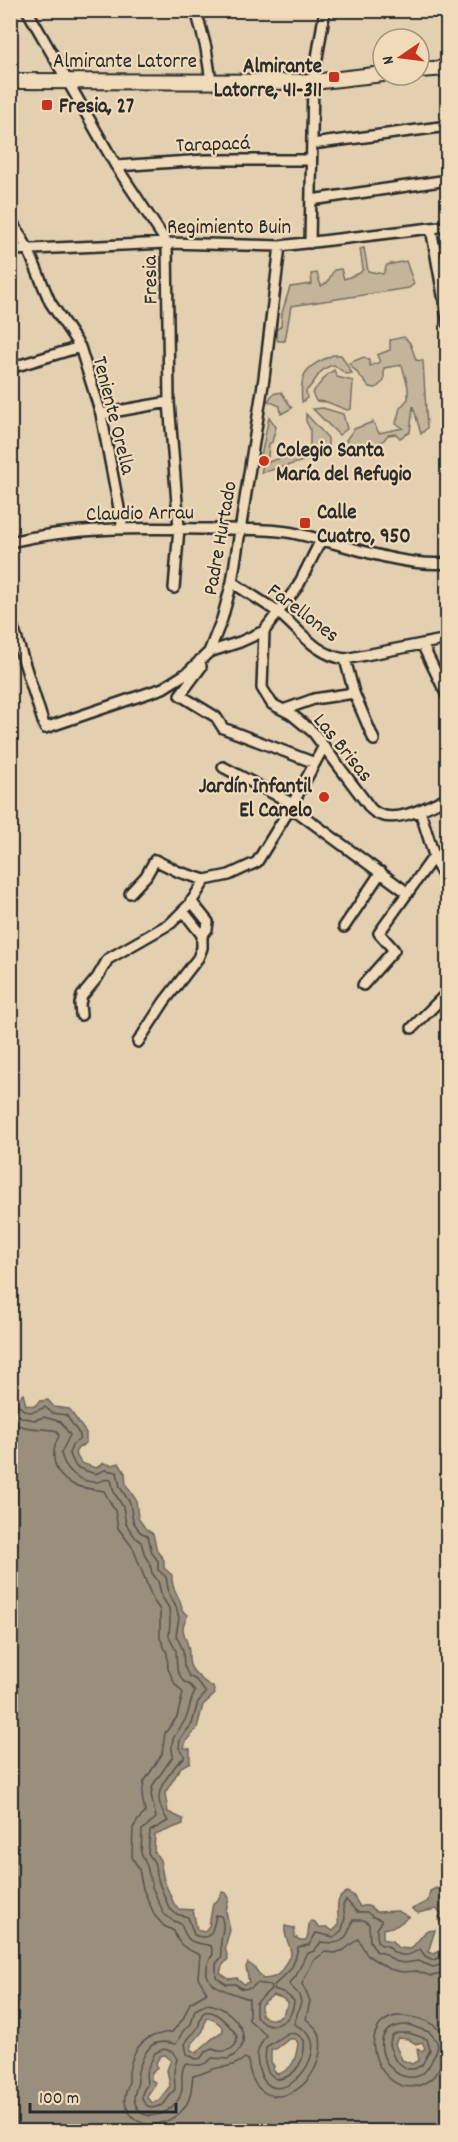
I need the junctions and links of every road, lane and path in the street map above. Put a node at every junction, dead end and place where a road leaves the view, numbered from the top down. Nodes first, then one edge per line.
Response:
1 (27, 10) edge
2 (196, 10) edge
3 (325, 10) edge
4 (447, 68) edge
5 (431, 69) edge
6 (371, 75) edge
7 (10, 81) edge
8 (212, 81) junction
9 (69, 82) junction
10 (313, 82) junction
11 (447, 126) edge
12 (312, 144) junction
13 (311, 160) junction
14 (116, 166) junction
15 (447, 180) edge
16 (311, 200) junction
17 (10, 218) edge
18 (447, 226) edge
19 (431, 228) junction
20 (167, 243) junction
21 (310, 243) junction
22 (280, 246) junction
23 (28, 249) junction
24 (10, 250) edge
25 (447, 323) edge
26 (80, 348) junction
27 (10, 368) edge
28 (169, 402) junction
29 (101, 414) junction
30 (179, 528) junction
31 (123, 529) junction
32 (240, 529) junction
33 (321, 540) junction
34 (10, 542) edge
35 (447, 563) edge
36 (232, 582) junction
37 (174, 588) dead end
38 (278, 612) junction
39 (10, 618) edge
40 (264, 631) junction
41 (447, 639) edge
42 (14, 643) edge
43 (422, 644) junction
44 (208, 652) junction
45 (345, 659) junction
46 (200, 660) junction
47 (354, 693) junction
48 (447, 698) edge
49 (283, 710) junction
50 (374, 740) dead end
51 (324, 746) junction
52 (315, 763) junction
53 (223, 767) dead end
54 (447, 797) edge
55 (292, 806) junction
56 (420, 812) junction
57 (435, 856) junction
58 (381, 872) junction
59 (206, 880) junction
60 (447, 883) edge
61 (130, 893) dead end
62 (408, 893) junction
63 (191, 901) junction
64 (183, 911) junction
65 (344, 927) dead end
66 (202, 935) junction
67 (363, 985) dead end
68 (447, 992) edge
69 (81, 1015) dead end
70 (412, 1028) dead end
71 (138, 1042) dead end

1 - 9 street, Fresia
2 - 8 street
3 - 10 street
4 - 5 main road
6 - 10 main road, Almirante Latorre
7 - 9 main road, Almirante Latorre
8 - 9 main road, Almirante Latorre
8 - 10 main road, Almirante Latorre
9 - 14 street, Fresia
10 - 12 street
11 - 12 street
12 - 13 street
13 - 14 street, Tarapacá
13 - 16 street
14 - 20 street, Fresia
15 - 16 street
16 - 21 street
17 - 23 street, Teniente Orella
18 - 19 street, Regimiento Buin
19 - 21 street, Regimiento Buin
19 - 25 street
20 - 22 street, Regimiento Buin
20 - 23 street, Regimiento Buin
20 - 28 street, Fresia
21 - 22 street, Regimiento Buin
22 - 32 street, Padre Hurtado
23 - 24 street, Regimiento Buin
23 - 26 street, Teniente Orella
26 - 27 street
26 - 29 street, Teniente Orella
28 - 29 street
28 - 30 street, Fresia
29 - 31 street, Teniente Orella
30 - 31 street, Claudio Arrau
30 - 32 street, Claudio Arrau
30 - 37 street, Fresia
31 - 34 street, Claudio Arrau
32 - 33 street, Claudio Arrau
32 - 36 street, Padre Hurtado
33 - 35 street, Claudio Arrau
33 - 38 street
36 - 38 street, Farellones
36 - 44 street, Padre Hurtado
38 - 40 street
38 - 45 street, Farellones
39 - 42 street
40 - 44 street
40 - 49 street, Las Brisas
41 - 43 street
42 - 46 street, Padre Hurtado
43 - 45 street
43 - 48 street
44 - 46 street, Padre Hurtado
45 - 47 street, Farellones
46 - 52 street
47 - 49 street
47 - 50 street, Farellones
49 - 51 street, Las Brisas
51 - 52 street
51 - 56 street, Las Brisas
52 - 55 street
53 - 55 street
54 - 56 street
55 - 58 street
55 - 59 street
56 - 57 street
57 - 60 street
57 - 62 street
58 - 62 street
58 - 65 street
59 - 61 street
59 - 63 street
62 - 67 street
63 - 64 street
63 - 66 street
64 - 66 street
64 - 69 street
66 - 71 street
68 - 70 street

